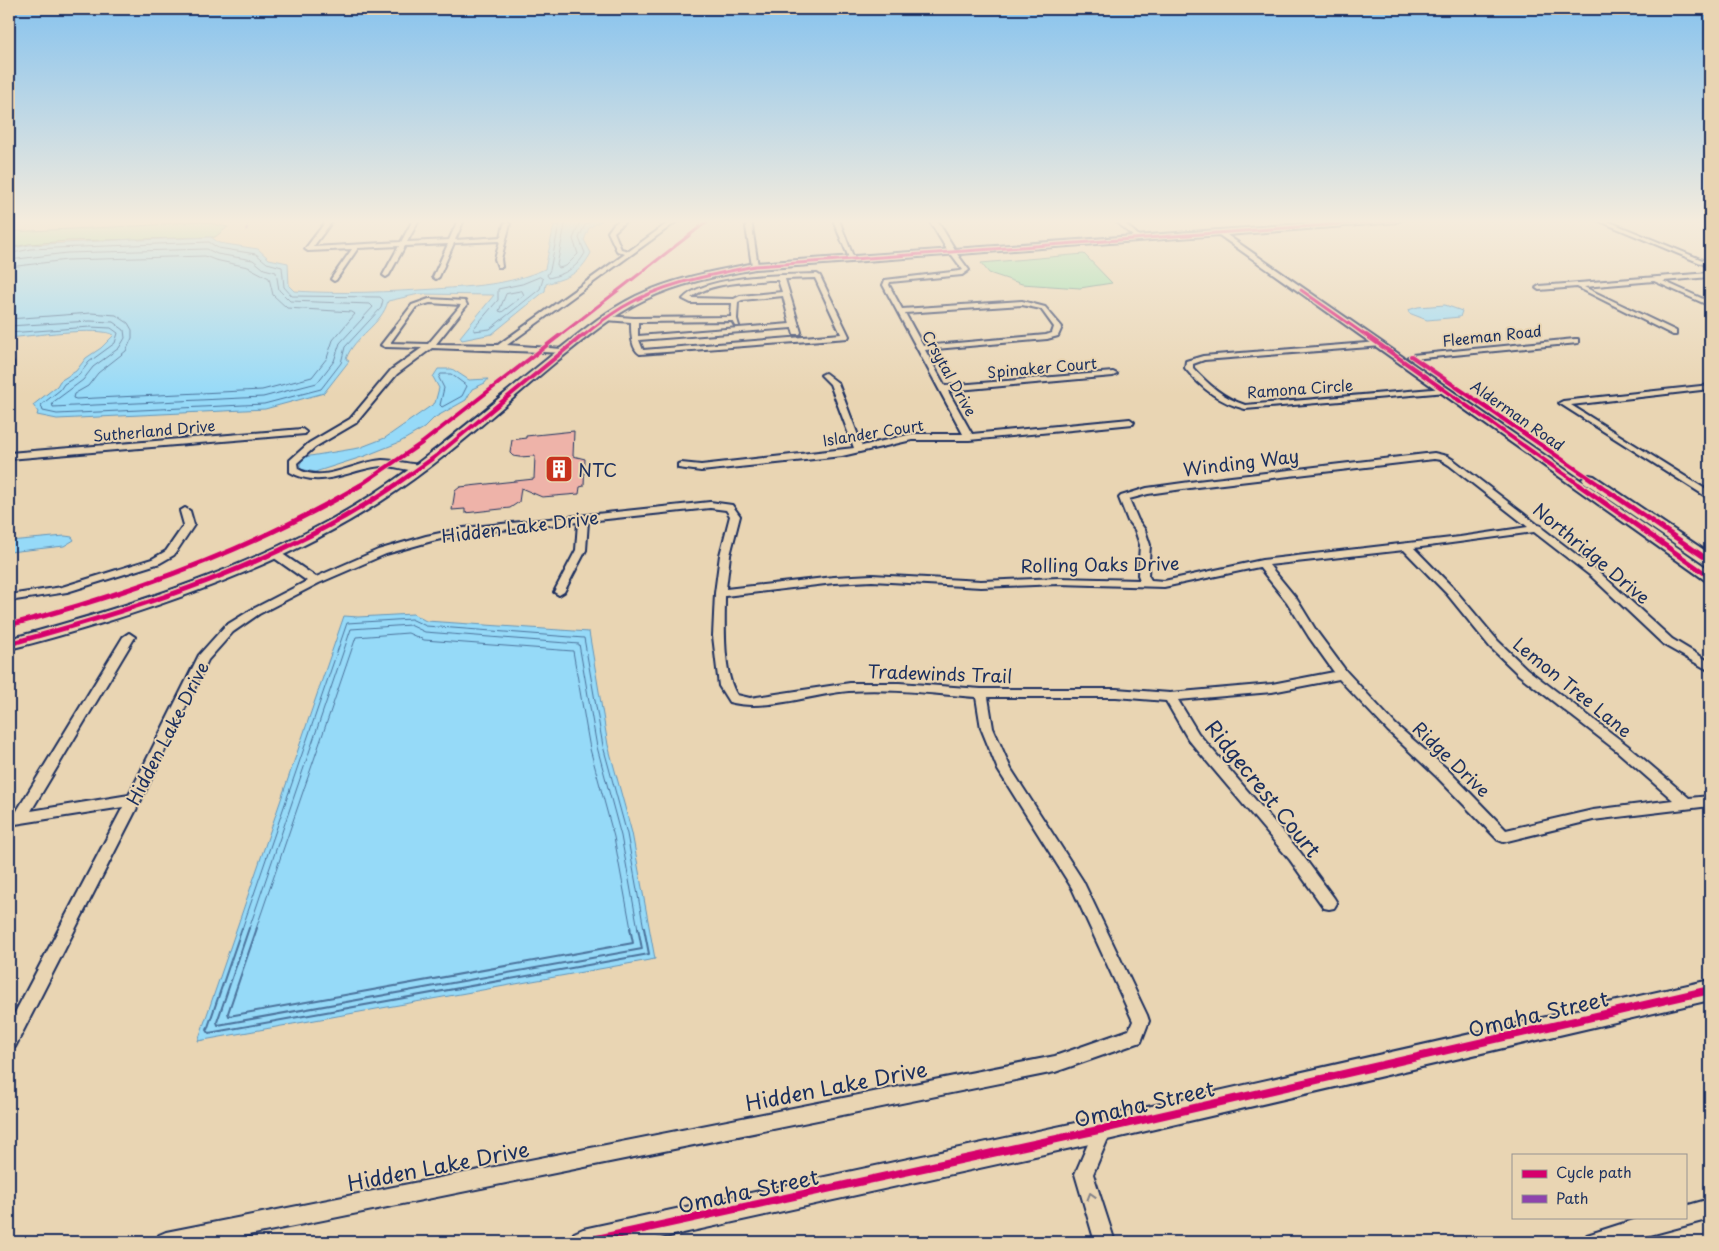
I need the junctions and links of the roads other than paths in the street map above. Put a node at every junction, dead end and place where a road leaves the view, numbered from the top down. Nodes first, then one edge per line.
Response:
1 (595, 278) edge
2 (694, 278) edge
3 (778, 278) edge
4 (781, 278) edge
5 (817, 278) edge
6 (917, 278) edge
7 (1285, 278) edge
8 (1296, 278) edge
9 (1672, 278) edge
10 (1654, 280) junction
11 (1578, 286) junction
12 (1538, 288) dead end
13 (786, 294) junction
14 (735, 301) junction
15 (1710, 304) edge
16 (900, 311) junction
17 (606, 318) junction
18 (734, 318) junction
19 (634, 320) junction
20 (794, 326) junction
21 (739, 332) junction
22 (1673, 333) dead end
23 (635, 338) junction
24 (802, 340) junction
25 (1575, 341) dead end
26 (1379, 344) junction
27 (430, 346) junction
28 (500, 347) junction
29 (921, 348) junction
30 (562, 351) junction
31 (1412, 357) junction
32 (1113, 374) dead end
33 (825, 375) dead end
34 (1710, 388) edge
35 (944, 389) junction
36 (1444, 390) junction
37 (1130, 422) dead end
38 (302, 432) dead end
39 (969, 437) junction
40 (859, 449) junction
41 (9, 456) edge
42 (1452, 463) joint
43 (681, 466) dead end
44 (421, 468) junction
45 (1710, 496) edge
46 (730, 507) joint
47 (185, 511) dead end
48 (583, 518) junction
49 (1538, 528) junction
50 (1406, 546) junction
51 (274, 553) junction
52 (1710, 561) edge
53 (1262, 563) junction
54 (1710, 576) edge
55 (315, 581) junction
56 (1147, 584) junction
57 (558, 592) dead end
58 (720, 593) junction
59 (9, 598) edge
60 (129, 637) dead end
61 (9, 644) edge
62 (1710, 667) edge
63 (1342, 674) junction
64 (981, 693) junction
65 (1170, 697) junction
66 (134, 800) junction
67 (1710, 801) edge
68 (1685, 803) junction
69 (14, 819) edge
70 (1329, 903) dead end
71 (1710, 990) edge
72 (9, 1041) edge
73 (1103, 1129) junction
74 (1710, 1209) edge
75 (1686, 1216) edge
76 (1676, 1218) edge
77 (166, 1242) edge
78 (583, 1242) edge
79 (1105, 1242) edge
80 (1594, 1242) edge

1 - 28 street
2 - 17 main road
3 - 14 street
4 - 13 street
5 - 24 street
6 - 16 street, Crsytal Drive
7 - 26 main road, Alderman Road
8 - 31 main road, Alderman Road
9 - 10 street
10 - 11 street
10 - 15 street
11 - 12 street
11 - 22 street
13 - 14 street
13 - 20 street
14 - 18 street
16 - 29 street, Crsytal Drive
16 - 29 street
17 - 19 street
17 - 30 main road
18 - 19 street
18 - 21 street
19 - 23 street
20 - 21 street
20 - 24 street
21 - 23 street
23 - 24 street
25 - 31 street, Fleeman Road
26 - 36 main road, Alderman Road
26 - 36 street, Ramona Circle
27 - 27 street
27 - 28 street
27 - 44 street
28 - 30 street
29 - 35 street, Crsytal Drive
30 - 44 main road
31 - 52 main road, Alderman Road
32 - 35 street, Spinaker Court
33 - 40 street
34 - 45 street
35 - 39 street, Crsytal Drive
36 - 54 main road, Alderman Road
37 - 39 street, Islander Court
38 - 41 street, Sutherland Drive
39 - 40 street, Islander Court
40 - 43 street, Islander Court
42 - 49 street, Northridge Drive
42 - 56 street, Winding Way
44 - 51 main road
46 - 48 street, Hidden Lake Drive
46 - 58 street, Tradewinds Trail
47 - 59 street
48 - 55 street, Hidden Lake Drive
48 - 57 street
49 - 50 street, Rolling Oaks Drive
49 - 62 street, Northridge Drive
50 - 53 street, Rolling Oaks Drive
50 - 68 street, Lemon Tree Lane
51 - 55 street
51 - 61 main road
53 - 56 street, Rolling Oaks Drive
53 - 63 street, Ridge Drive
55 - 66 street, Hidden Lake Drive
56 - 58 street, Rolling Oaks Drive
58 - 64 street, Tradewinds Trail
60 - 69 street
63 - 65 street, Tradewinds Trail
63 - 68 street, Ridge Drive
64 - 65 street, Tradewinds Trail
64 - 77 street, Hidden Lake Drive
65 - 70 street, Ridgecrest Court
66 - 69 street
66 - 72 street, Hidden Lake Drive
67 - 68 street
71 - 73 street, Omaha Street
73 - 78 street, Omaha Street
79 -> 73 street
74 - 75 street
76 - 80 street

